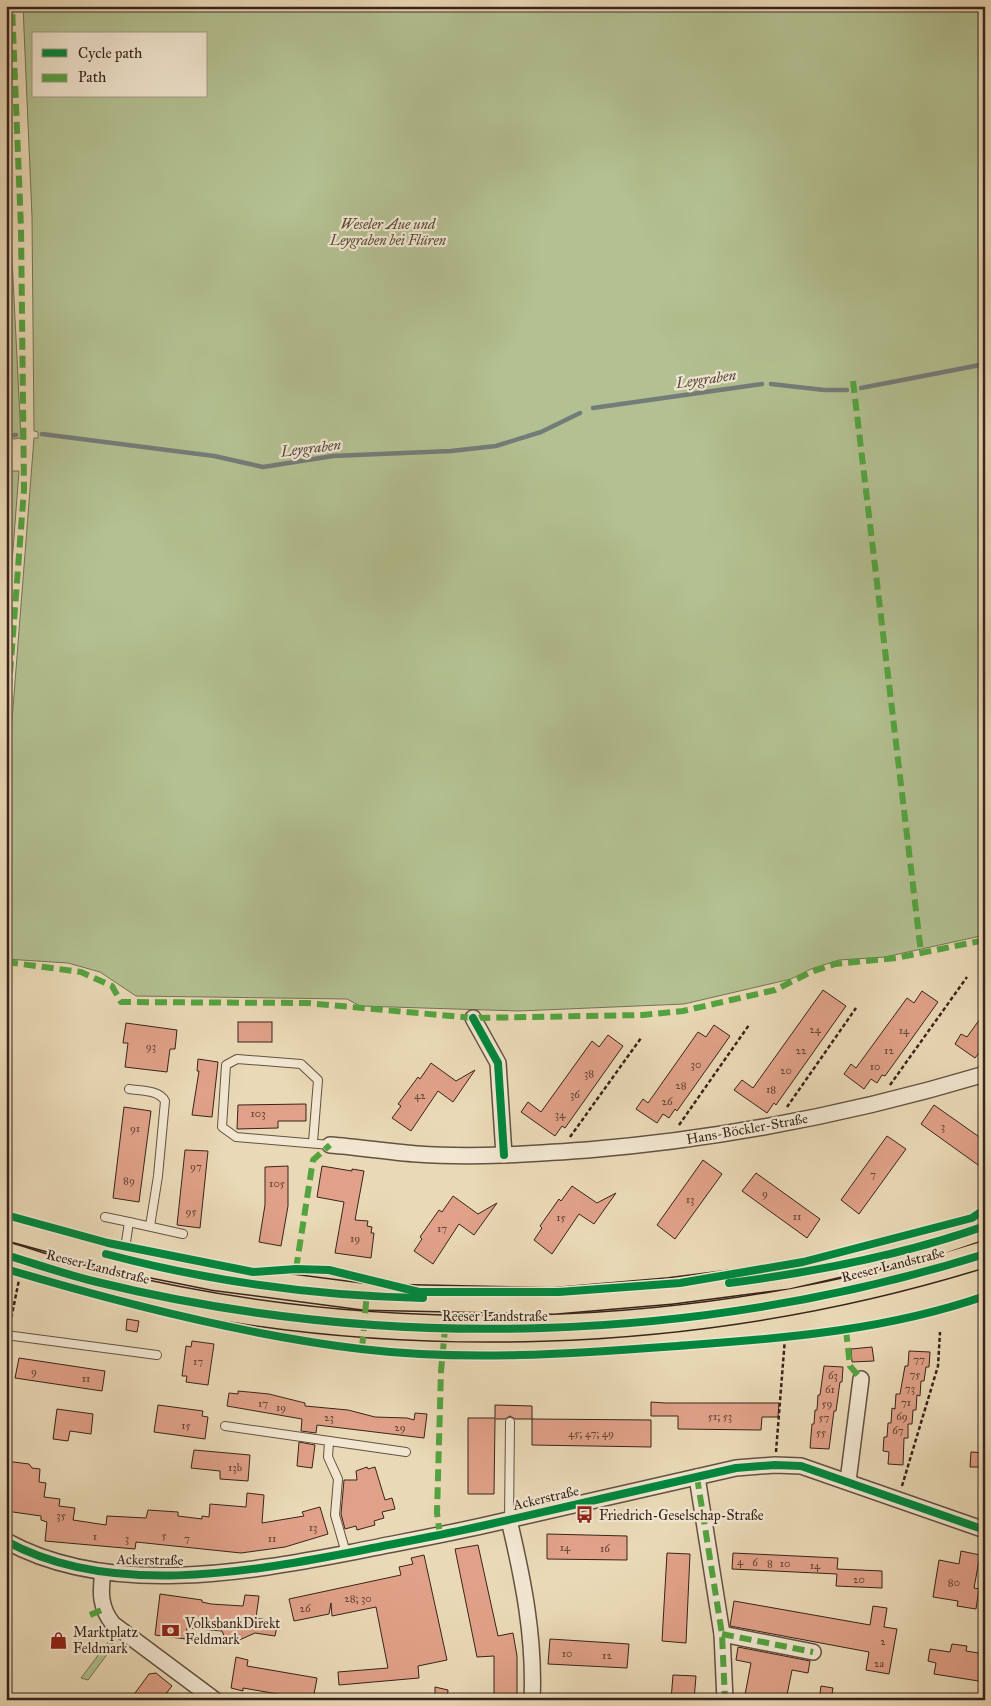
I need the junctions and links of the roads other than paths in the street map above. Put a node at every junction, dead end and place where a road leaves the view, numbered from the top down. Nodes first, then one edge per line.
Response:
1 (473, 1018) dead end
2 (985, 1074) edge
3 (129, 1089) dead end
4 (313, 1142) junction
5 (330, 1145) joint
6 (504, 1155) junction
7 (106, 1217) dead end
8 (129, 1222) junction
9 (150, 1226) junction
10 (985, 1226) edge
11 (6, 1227) edge
12 (184, 1234) dead end
13 (985, 1254) edge
14 (123, 1259) junction
15 (13, 1264) edge
16 (8, 1331) edge
17 (157, 1355) dead end
18 (862, 1379) dead end
19 (510, 1422) dead end
20 (225, 1426) dead end
21 (329, 1442) junction
22 (406, 1452) dead end
23 (697, 1477) junction
24 (848, 1482) junction
25 (509, 1520) junction
26 (985, 1530) edge
27 (6, 1541) edge
28 (346, 1554) junction
29 (103, 1572) junction
30 (722, 1634) junction
31 (813, 1652) dead end
32 (215, 1700) edge
33 (532, 1700) edge
34 (726, 1700) edge

1 - 6 street
2 - 6 street, Hans-Böckler-Straße
3 - 9 lane
4 - 4 lane
4 - 5 lane
5 - 6 street, Hans-Böckler-Straße
7 - 8 lane
8 - 9 lane
8 - 14 lane
9 - 12 lane
10 - 14 main road, Reeser Landstraße
11 - 14 main road, Reeser Landstraße
13 - 15 main road, Reeser Landstraße
16 - 17 lane
18 - 24 street
19 - 25 lane, Ackerstraße
20 - 21 lane
21 - 22 lane
21 - 28 lane
23 - 24 street, Ackerstraße
23 - 25 street, Ackerstraße
23 - 30 street
24 - 26 street, Ackerstraße
25 - 28 street, Ackerstraße
25 - 33 street
27 - 29 street, Ackerstraße
28 - 29 street, Ackerstraße
29 - 32 street
30 - 31 street
30 - 34 street

